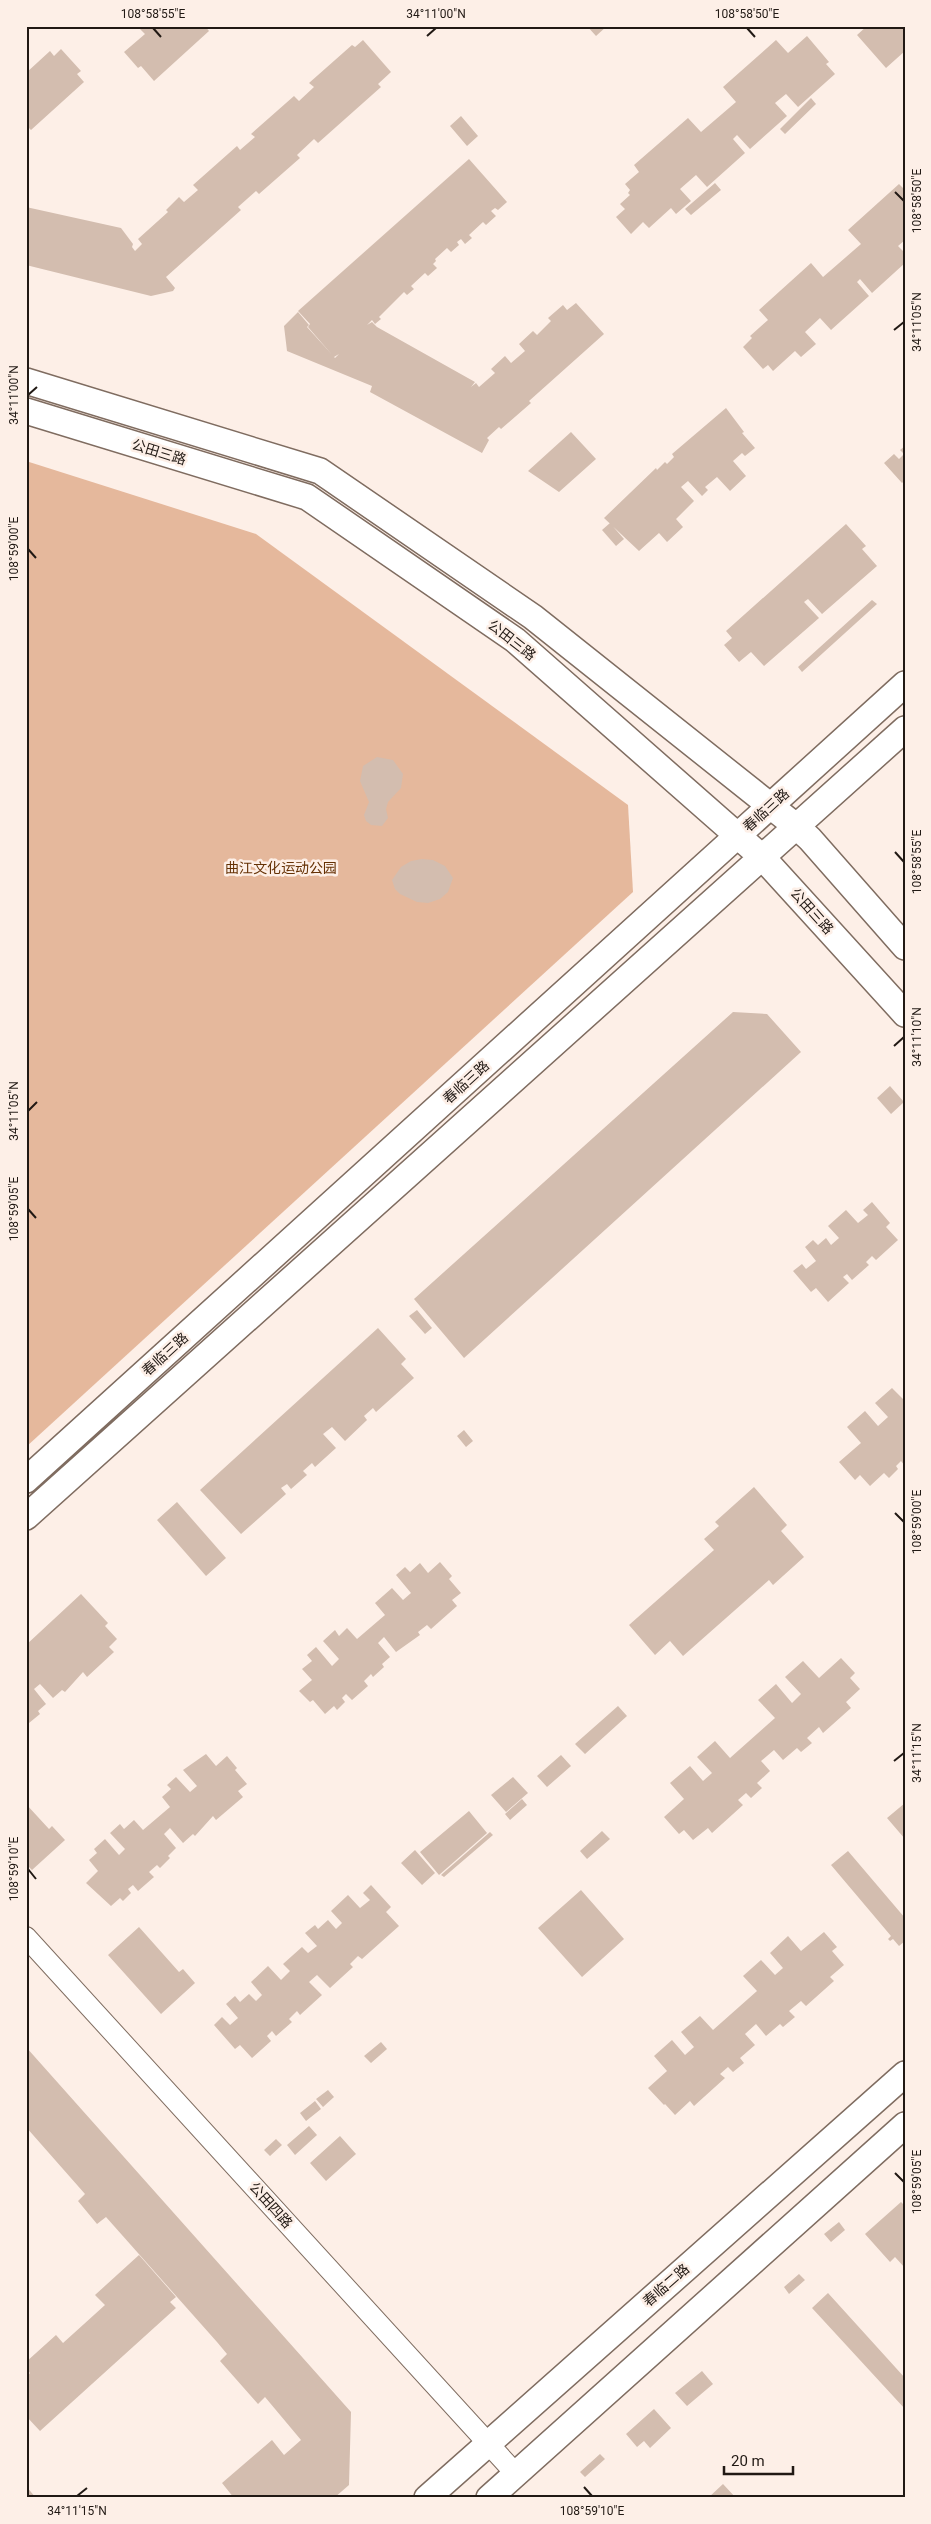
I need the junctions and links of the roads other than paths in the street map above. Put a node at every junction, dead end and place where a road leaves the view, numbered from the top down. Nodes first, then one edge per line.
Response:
1 (26, 381) edge
2 (26, 411) edge
3 (905, 684) edge
4 (905, 729) edge
5 (770, 807) junction
6 (797, 827) junction
7 (738, 836) junction
8 (764, 858) junction
9 (905, 947) edge
10 (905, 1014) edge
11 (26, 1480) edge
12 (26, 1517) edge
13 (26, 1936) edge
14 (905, 2074) edge
15 (905, 2124) edge
16 (488, 2442) junction
17 (516, 2474) junction
18 (427, 2498) edge
19 (489, 2498) edge

1 - 5 street, 公田三路
2 - 7 street, 公田三路
3 - 5 street, 春临三路
4 - 6 street
5 - 6 street, 公田三路
5 - 7 street, 春临三路
6 - 8 street
6 - 9 street, 公田三路
7 - 8 street, 公田三路
7 - 11 street, 春临三路
8 - 10 street, 公田三路
8 - 12 street
13 - 16 street, 公田四路
14 - 16 street, 春临二路
15 - 17 street
16 - 17 street, 公田四路
16 - 18 street, 春临二路
17 - 19 street

